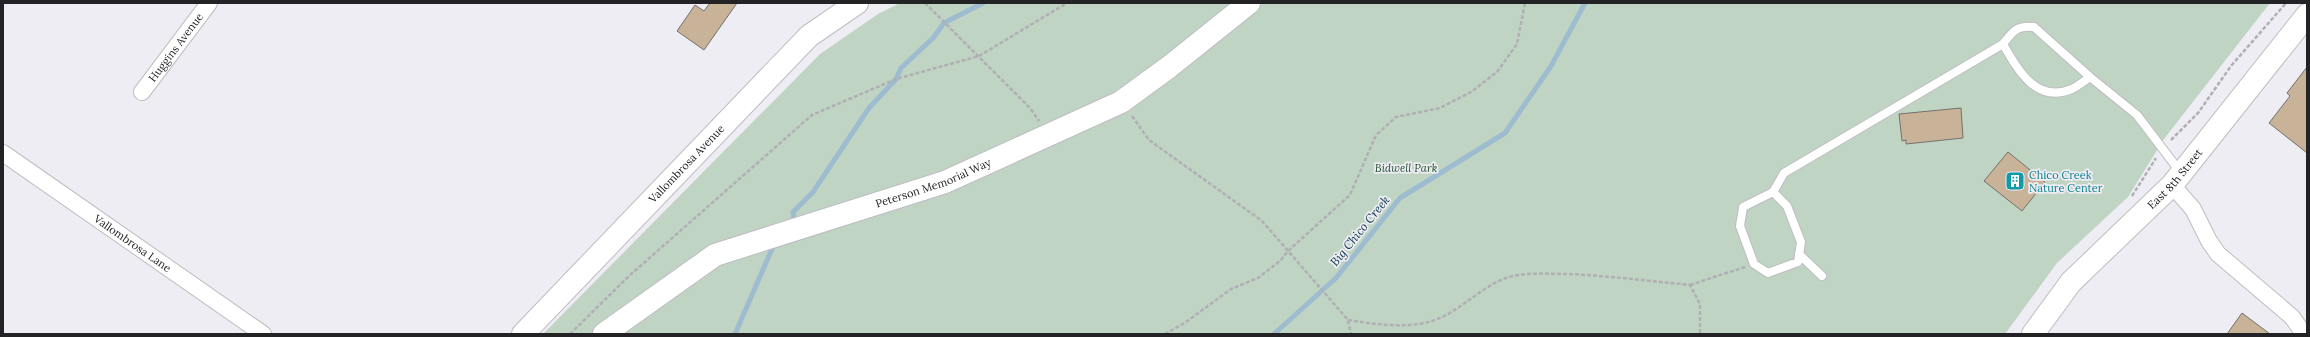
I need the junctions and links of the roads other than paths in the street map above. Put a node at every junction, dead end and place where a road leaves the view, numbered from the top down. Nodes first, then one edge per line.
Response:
1 (209, 3) edge
2 (857, 3) edge
3 (1250, 3) edge
4 (2307, 15) edge
5 (2003, 44) junction
6 (2090, 77) junction
7 (142, 92) dead end
8 (3, 153) edge
9 (2177, 180) junction
10 (1773, 192) junction
11 (1799, 254) junction
12 (1822, 276) dead end
13 (262, 334) edge
14 (523, 334) edge
15 (604, 334) edge
16 (2033, 334) edge
17 (2304, 334) edge

1 - 7 street, Huggins Avenue
2 - 14 street, Vallombrosa Avenue
3 - 15 street, Peterson Memorial Way
4 - 9 street, East 8th Street
5 - 6 lane
5 - 6 lane
5 - 10 lane
6 - 9 lane
8 - 13 street, Vallombrosa Lane
9 - 16 street, East 8th Street
9 - 17 street
10 - 11 lane
10 - 11 lane
11 - 12 lane

